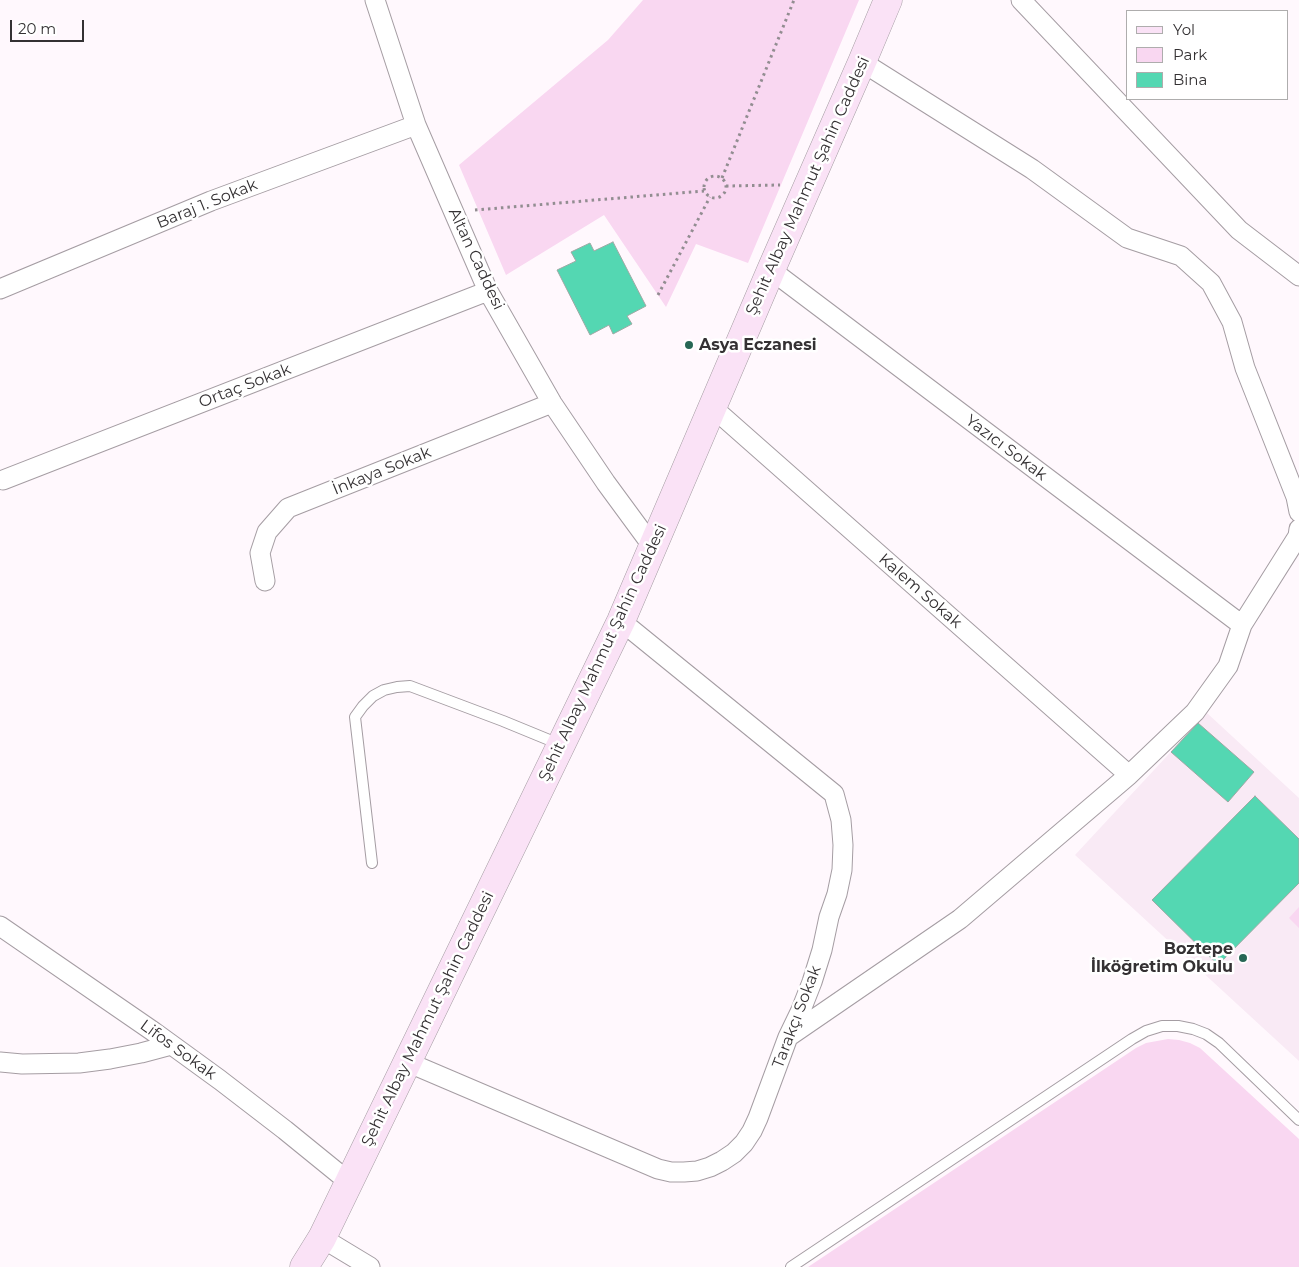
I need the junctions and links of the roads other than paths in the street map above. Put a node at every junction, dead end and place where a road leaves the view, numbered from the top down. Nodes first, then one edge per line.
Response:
1 (375, 0) edge
2 (888, 0) edge
3 (1021, 0) edge
4 (862, 62) junction
5 (416, 124) junction
6 (771, 270) junction
7 (1299, 276) edge
8 (0, 289) edge
9 (488, 292) junction
10 (552, 403) junction
11 (712, 407) junction
12 (3, 480) dead end
13 (1299, 512) edge
14 (1299, 529) edge
15 (653, 547) junction
16 (265, 581) dead end
17 (621, 621) junction
18 (1242, 625) junction
19 (561, 745) junction
20 (1129, 775) junction
21 (372, 863) dead end
22 (0, 926) edge
23 (788, 1037) junction
24 (171, 1044) junction
25 (0, 1062) edge
26 (407, 1062) junction
27 (1299, 1120) edge
28 (349, 1182) junction
29 (322, 1238) junction
30 (304, 1267) edge
31 (370, 1267) edge
32 (791, 1267) edge

1 - 5 street, Altan Caddesi
2 - 4 street, Şehit Albay Mahmut Şahin Caddesi
3 - 7 street
4 - 6 street, Şehit Albay Mahmut Şahin Caddesi
4 - 13 street
5 - 8 street, Baraj 1. Sokak
5 - 9 street, Altan Caddesi
6 - 11 street, Şehit Albay Mahmut Şahin Caddesi
6 - 18 street, Yazıcı Sokak
9 - 10 street, Altan Caddesi
9 - 12 street, Ortaç Sokak
10 - 15 street, Altan Caddesi
10 - 16 street, İnkaya Sokak
11 - 15 street, Şehit Albay Mahmut Şahin Caddesi
11 - 20 street, Kalem Sokak
14 - 18 street
15 - 17 street, Şehit Albay Mahmut Şahin Caddesi
17 - 19 street, Şehit Albay Mahmut Şahin Caddesi
17 - 23 street, Tarakçı Sokak
18 - 20 street
19 - 21 lane
19 - 26 street, Şehit Albay Mahmut Şahin Caddesi
20 - 23 street
22 - 24 street, Lifos Sokak
23 - 26 street, Tarakçı Sokak
24 - 25 street
24 - 28 street, Lifos Sokak
26 - 28 street, Şehit Albay Mahmut Şahin Caddesi
27 - 32 lane
28 - 29 street, Şehit Albay Mahmut Şahin Caddesi
29 - 30 street, Şehit Albay Mahmut Şahin Caddesi
29 - 31 street

